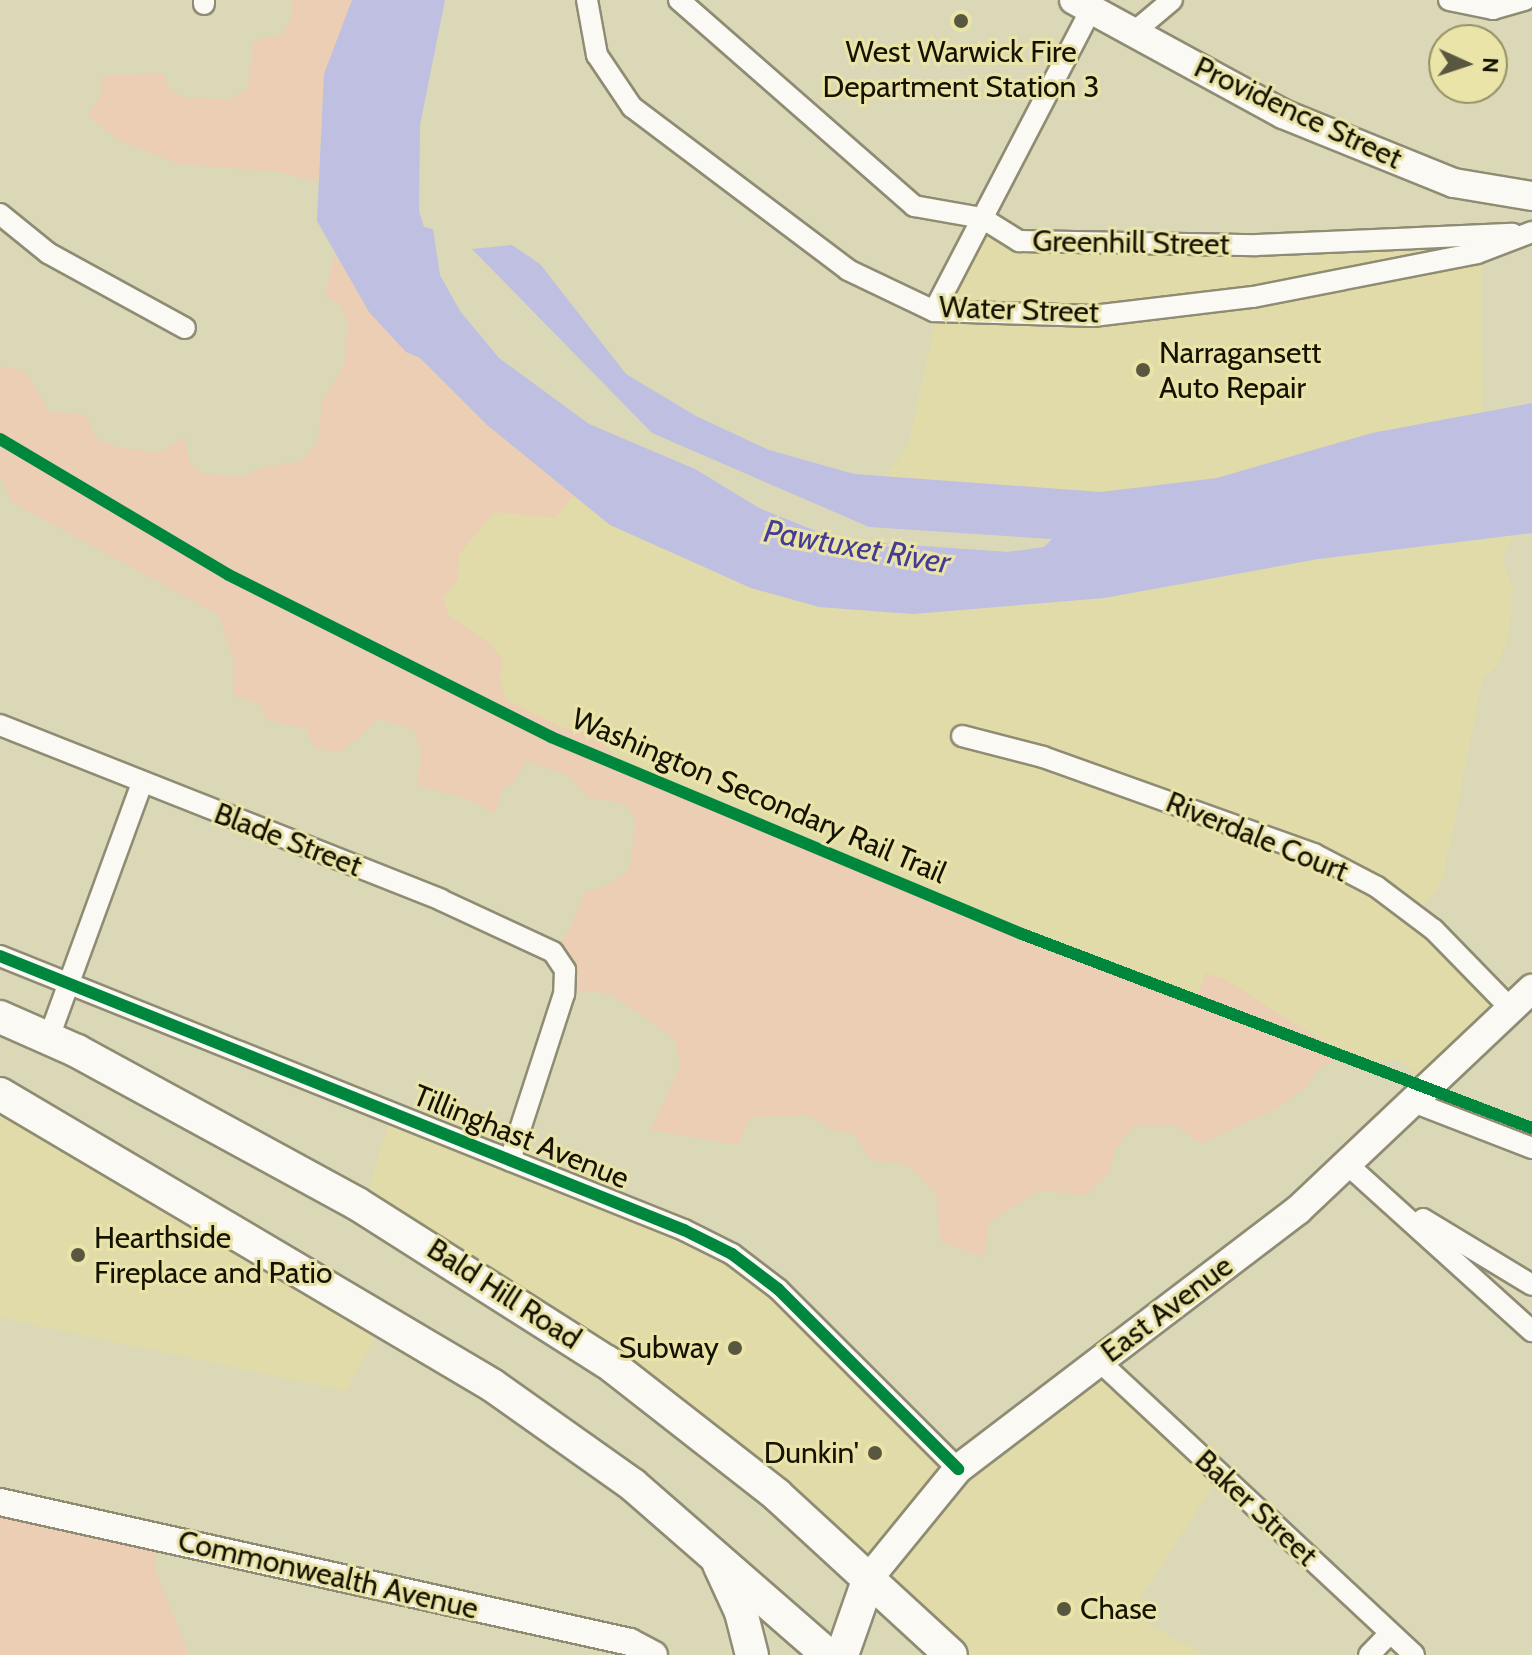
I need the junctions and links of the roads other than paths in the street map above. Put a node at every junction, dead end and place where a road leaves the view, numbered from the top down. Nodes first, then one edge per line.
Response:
1 (587, 0) edge
2 (679, 0) edge
3 (1172, 0) edge
4 (1449, 0) edge
5 (1525, 0) edge
6 (1083, 5) edge
7 (1133, 33) junction
8 (1532, 196) edge
9 (0, 214) edge
10 (982, 218) junction
11 (1528, 233) edge
12 (934, 311) junction
13 (185, 328) dead end
14 (0, 725) edge
15 (962, 736) dead end
16 (142, 783) junction
17 (0, 956) edge
18 (68, 986) junction
19 (1532, 989) edge
20 (1511, 1009) junction
21 (0, 1017) edge
22 (48, 1040) junction
23 (0, 1094) edge
24 (1413, 1102) junction
25 (1532, 1148) edge
26 (510, 1160) junction
27 (1348, 1165) junction
28 (1383, 1195) junction
29 (1532, 1285) edge
30 (1532, 1331) edge
31 (1098, 1360) junction
32 (958, 1469) junction
33 (0, 1502) edge
34 (711, 1551) junction
35 (869, 1578) junction
36 (1390, 1633) junction
37 (654, 1655) edge
38 (752, 1655) edge
39 (828, 1655) edge
40 (842, 1655) edge
41 (951, 1655) edge
42 (1369, 1655) edge
43 (1414, 1655) edge

1 - 12 street, Water Street
2 - 10 street, Greenhill Street
3 - 7 street
4 - 5 street
6 - 7 main road, Providence Street
6 - 10 street
7 - 8 main road, Providence Street
9 - 13 street
10 - 11 street, Greenhill Street
10 - 12 street
11 - 12 street, Water Street
14 - 16 street, Blade Street
15 - 20 street, Riverdale Court
16 - 18 street
16 - 26 street, Blade Street
17 - 18 street, Tillinghast Avenue
18 - 22 street
18 - 26 street, Tillinghast Avenue
19 - 20 main road, East Avenue
20 - 24 main road, East Avenue
21 - 22 main road, Bald Hill Road
22 - 35 main road, Bald Hill Road
23 - 34 main road
24 - 25 street
24 - 27 main road, East Avenue
26 - 32 street, Tillinghast Avenue
27 - 28 street
27 - 31 main road, East Avenue
28 - 29 street
28 - 30 street
31 - 32 main road, East Avenue
31 - 36 street, Baker Street
32 - 35 main road, East Avenue
33 - 37 street, Commonwealth Avenue
34 - 38 main road
34 - 39 main road
35 - 40 main road, East Avenue
35 - 41 main road, Bald Hill Road
36 - 42 street
36 - 43 street, Baker Street

